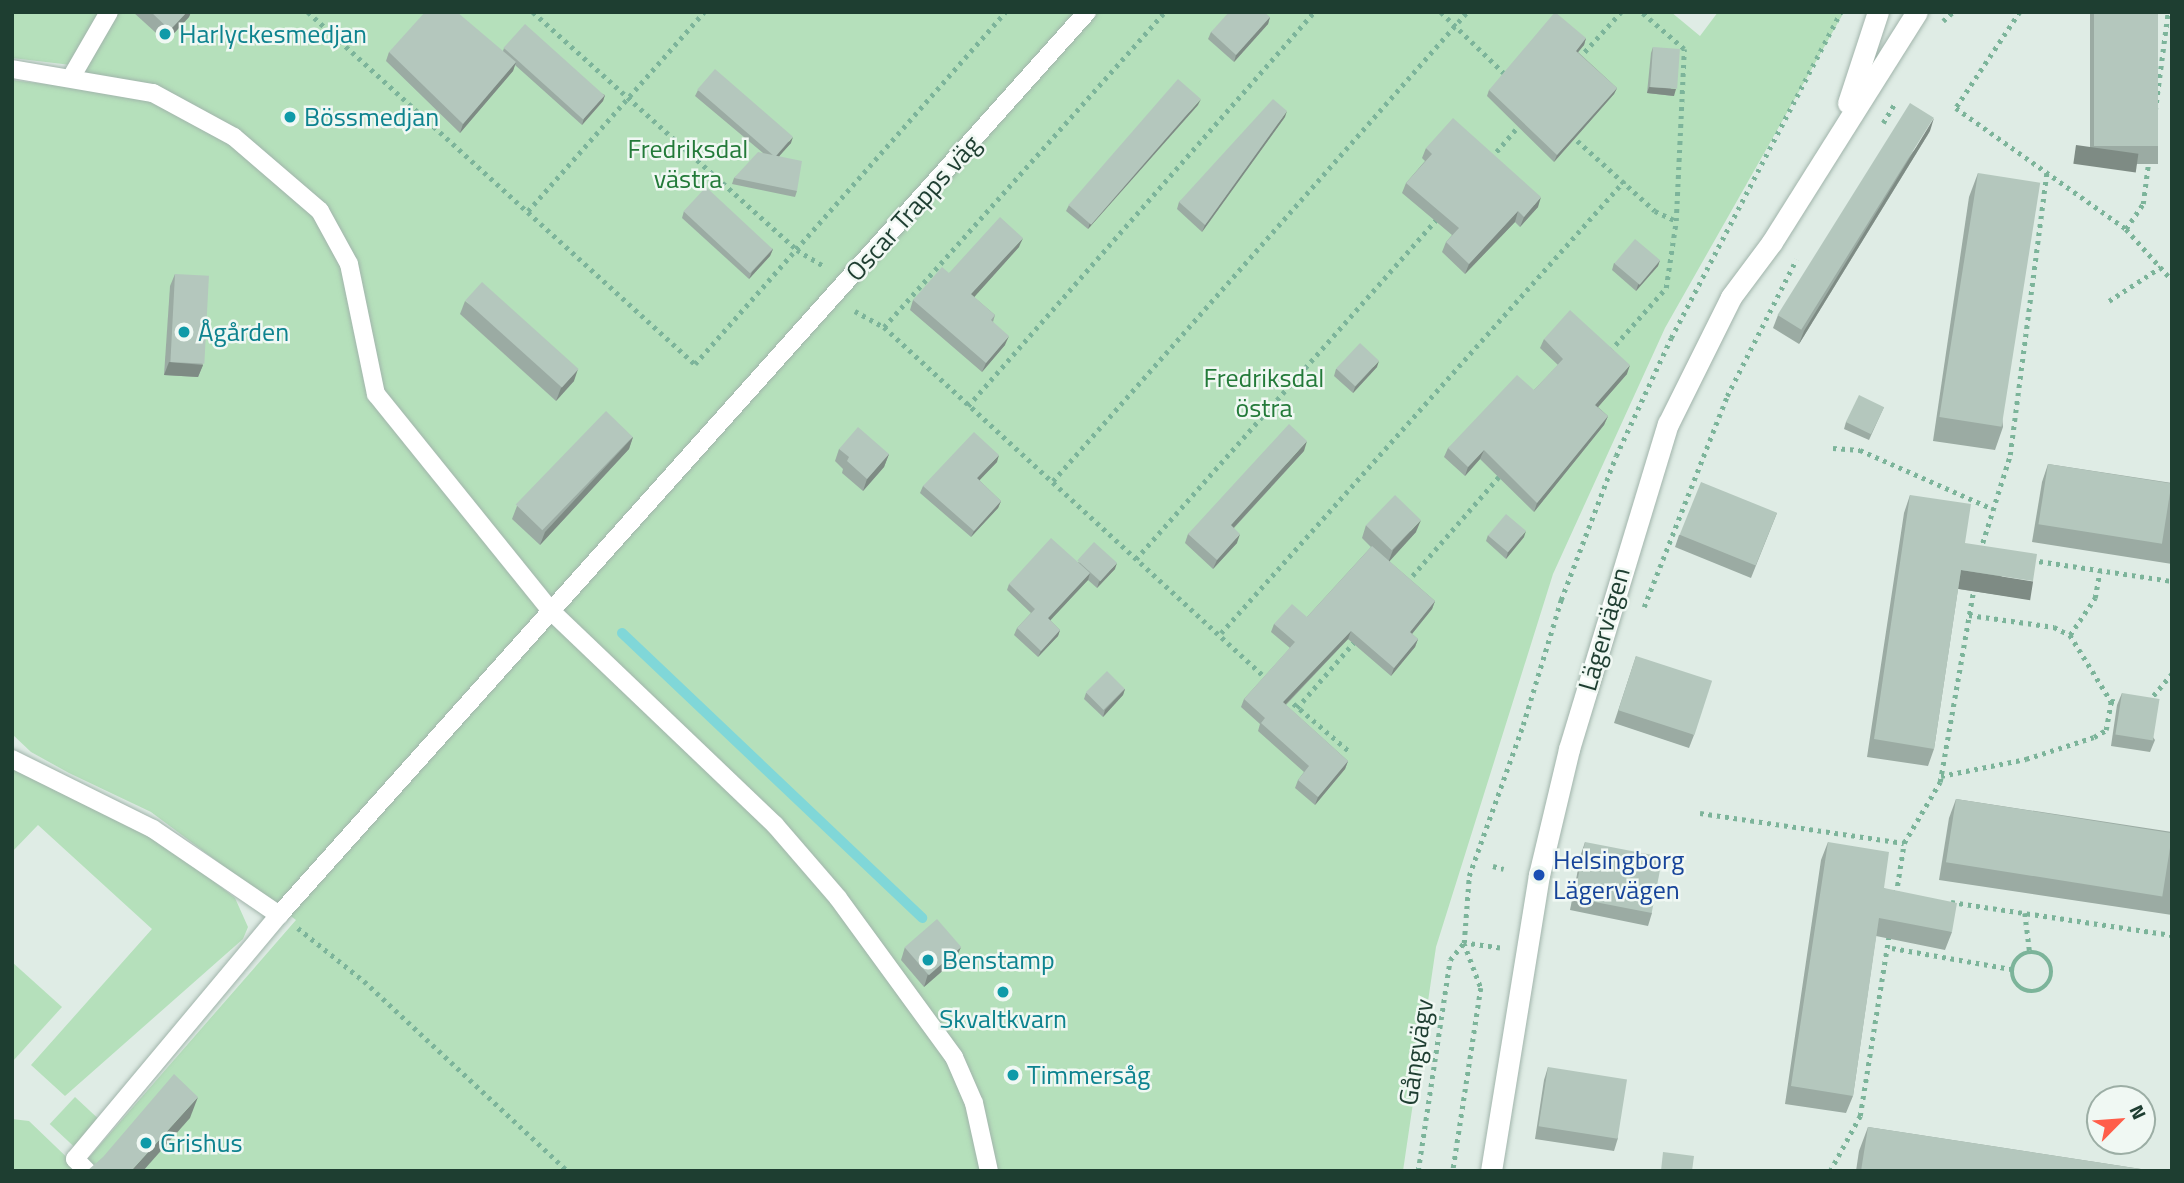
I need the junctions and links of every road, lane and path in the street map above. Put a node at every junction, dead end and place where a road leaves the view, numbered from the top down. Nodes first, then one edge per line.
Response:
1 (109, 12) edge
2 (308, 12) edge
3 (533, 12) edge
4 (705, 12) edge
5 (1005, 12) edge
6 (1087, 12) edge
7 (1165, 12) edge
8 (1314, 12) edge
9 (1441, 12) edge
10 (1467, 12) edge
11 (1621, 12) edge
12 (1641, 12) edge
13 (1878, 12) edge
14 (1917, 12) edge
15 (1953, 12) edge
16 (2020, 12) edge
17 (2168, 12) edge
18 (1455, 26) junction
19 (1932, 30) dead end
20 (1574, 64) edge
21 (12, 69) edge
22 (72, 76) junction
23 (1510, 79) edge
24 (628, 99) junction
25 (1897, 100) dead end
26 (1528, 116) edge
27 (1566, 130) edge
28 (1839, 132) junction
29 (1875, 134) dead end
30 (1482, 167) edge
31 (2047, 170) junction
32 (1624, 181) junction
33 (1446, 208) edge
34 (528, 211) junction
35 (1676, 221) junction
36 (2126, 229) junction
37 (1803, 247) dead end
38 (797, 250) junction
39 (2161, 267) junction
40 (2172, 280) edge
41 (847, 282) junction
42 (832, 298) junction
43 (2109, 301) dead end
44 (884, 327) junction
45 (1604, 358) edge
46 (968, 406) junction
47 (1833, 448) dead end
48 (1506, 468) edge
49 (1053, 481) junction
50 (1993, 509) junction
51 (1979, 553) junction
52 (1993, 555) edge
53 (1136, 559) junction
54 (2020, 559) edge
55 (1977, 565) edge
56 (2100, 570) junction
57 (1975, 578) edge
58 (2172, 581) edge
59 (1397, 593) edge
60 (550, 610) junction
61 (1969, 615) junction
62 (1639, 620) dead end
63 (1221, 633) junction
64 (1361, 635) edge
65 (2070, 635) junction
66 (2172, 673) edge
67 (2111, 701) junction
68 (1297, 708) junction
69 (1350, 752) dead end
70 (12, 759) edge
71 (1941, 776) junction
72 (1700, 813) dead end
73 (1904, 843) junction
74 (1493, 866) dead end
75 (1504, 869) dead end
76 (1896, 894) junction
77 (1909, 896) edge
78 (1947, 902) edge
79 (1894, 907) edge
80 (2025, 913) junction
81 (279, 915) junction
82 (1892, 920) edge
83 (2172, 935) edge
84 (1892, 948) dead end
85 (2030, 951) junction
86 (2011, 969) junction
87 (87, 1171) edge
88 (568, 1171) edge
89 (989, 1171) edge
90 (1418, 1171) edge
91 (1453, 1171) edge
92 (1491, 1171) edge
93 (1830, 1171) edge

1 - 22 lane
2 - 34 path
3 - 24 path
4 - 24 path
5 - 38 path
6 - 41 lane, Oscar Trapps väg
7 - 44 path
8 - 46 path
9 - 18 path
10 - 18 path
11 - 20 path
12 - 35 path
13 - 28 street, Lägervägen
14 - 28 street, Lägervägen
15 - 19 path
16 - 31 path
17 - 36 path
18 - 23 path
18 - 49 path
21 - 22 lane
22 - 60 lane
24 - 34 path
24 - 38 path
25 - 29 path
26 - 30 path
27 - 32 path
28 - 92 street, Lägervägen
31 - 36 path
31 - 50 path
32 - 35 path
32 - 63 path
33 - 53 path
34 - 38 path
35 - 45 path
36 - 39 path
37 - 62 path
38 - 41 path
39 - 40 path
39 - 43 path
41 - 42 lane, Oscar Trapps väg
42 - 44 path
42 - 60 lane, Oscar Trapps väg
44 - 46 path
46 - 49 path
47 - 50 path
48 - 59 path
49 - 53 path
50 - 51 path
51 - 52 path
51 - 55 path
53 - 63 path
54 - 56 path
56 - 58 path
56 - 65 path
57 - 61 path
60 - 81 lane, Oscar Trapps väg
60 - 89 lane
61 - 65 path
61 - 71 path
63 - 68 path
64 - 68 path
65 - 67 path
66 - 67 path
67 - 71 path
68 - 69 path
70 - 81 lane
71 - 73 path
72 - 73 path
73 - 76 path
74 - 75 path
76 - 77 path
76 - 79 path
78 - 80 path
80 - 83 path
80 - 85 path
81 - 87 lane, Oscar Trapps väg
81 - 88 path
82 - 93 path
84 - 86 path
85 - 86 path
85 - 86 path
90 - 91 path, Gångvägv

